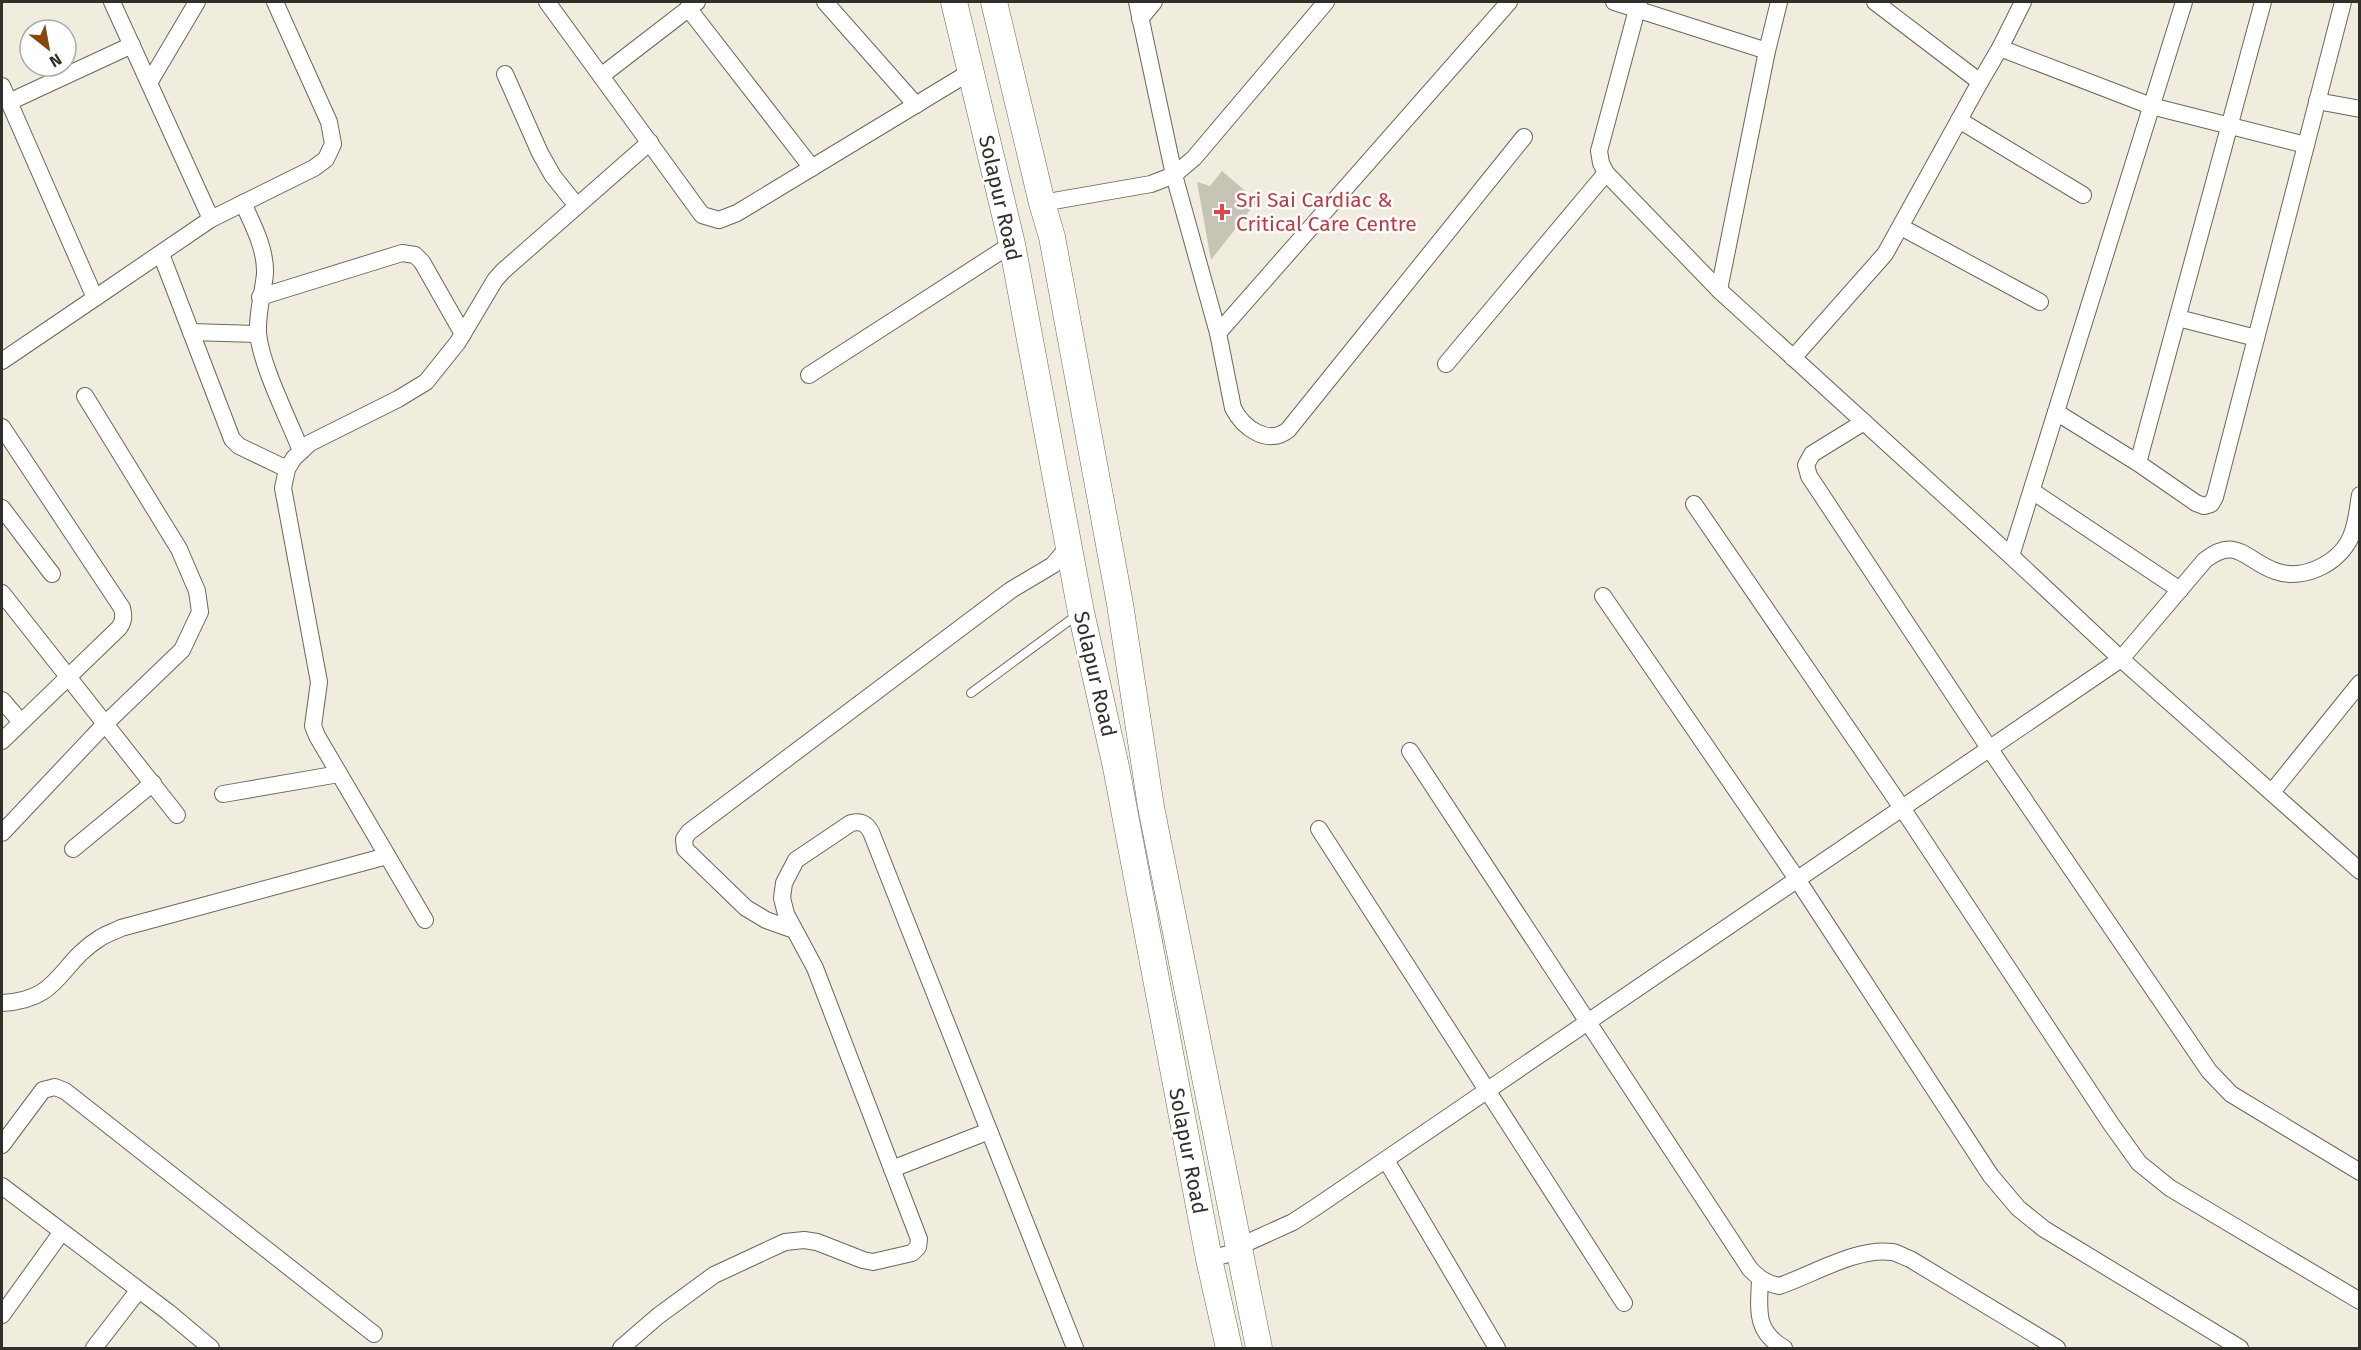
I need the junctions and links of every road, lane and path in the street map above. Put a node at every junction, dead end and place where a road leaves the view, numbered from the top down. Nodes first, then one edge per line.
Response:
1 (112, 2) edge
2 (197, 2) edge
3 (275, 2) edge
4 (547, 2) edge
5 (825, 2) edge
6 (954, 2) edge
7 (994, 2) edge
8 (1137, 2) edge
9 (1154, 2) edge
10 (1326, 2) edge
11 (1509, 2) edge
12 (1614, 2) edge
13 (1779, 2) edge
14 (1875, 2) edge
15 (2023, 2) edge
16 (2184, 2) edge
17 (2263, 2) edge
18 (2343, 2) edge
19 (692, 5) edge
20 (1638, 5) edge
21 (1140, 19) junction
22 (132, 45) junction
23 (2000, 48) junction
24 (1767, 51) junction
25 (970, 72) junction
26 (505, 74) dead end
27 (601, 76) junction
28 (1980, 82) junction
29 (149, 83) junction
30 (2, 86) edge
31 (2317, 101) junction
32 (9, 102) junction
33 (916, 105) junction
34 (2151, 106) junction
35 (2360, 109) edge
36 (1959, 120) junction
37 (2229, 126) junction
38 (1524, 137) dead end
39 (650, 142) junction
40 (2306, 145) junction
41 (812, 168) junction
42 (1606, 173) junction
43 (1174, 175) junction
44 (2083, 195) dead end
45 (243, 203) junction
46 (1041, 203) junction
47 (577, 206) junction
48 (211, 219) junction
49 (1901, 227) junction
50 (1012, 244) junction
51 (161, 254) junction
52 (1719, 290) junction
53 (260, 297) junction
54 (95, 298) junction
55 (2040, 302) dead end
56 (2178, 318) junction
57 (191, 333) junction
58 (1218, 333) junction
59 (258, 334) junction
60 (463, 334) junction
61 (2256, 338) junction
62 (1793, 358) junction
63 (2, 361) edge
64 (1446, 364) dead end
65 (809, 375) dead end
66 (85, 396) dead end
67 (2056, 412) junction
68 (1864, 422) junction
69 (2, 427) edge
70 (301, 451) junction
71 (2138, 463) junction
72 (287, 469) junction
73 (2032, 491) junction
74 (2359, 501) edge
75 (1694, 504) dead end
76 (2, 508) edge
77 (1069, 546) junction
78 (2011, 556) junction
79 (52, 574) dead end
80 (2180, 590) junction
81 (2, 593) edge
82 (1603, 596) dead end
83 (1081, 612) junction
84 (2121, 659) junction
85 (68, 677) junction
86 (2360, 683) edge
87 (971, 693) dead end
88 (2, 700) edge
89 (21, 722) junction
90 (105, 724) junction
91 (2, 741) edge
92 (1989, 748) junction
93 (1410, 751) dead end
94 (339, 774) junction
95 (153, 783) junction
96 (2272, 792) junction
97 (223, 794) dead end
98 (1902, 808) junction
99 (177, 815) dead end
100 (1319, 829) dead end
101 (2, 833) edge
102 (73, 849) dead end
103 (387, 856) junction
104 (2360, 871) edge
105 (1797, 879) junction
106 (424, 920) dead end
107 (802, 943) junction
108 (2, 1003) edge
109 (1586, 1022) junction
110 (1487, 1090) junction
111 (989, 1131) junction
112 (2, 1145) edge
113 (1386, 1160) junction
114 (892, 1169) junction
115 (2360, 1172) edge
116 (2, 1186) edge
117 (61, 1233) junction
118 (1239, 1246) junction
119 (1209, 1259) junction
120 (1760, 1279) junction
121 (138, 1291) junction
122 (2360, 1301) edge
123 (1624, 1303) dead end
124 (2, 1315) edge
125 (374, 1334) dead end
126 (1777, 1347) edge
127 (94, 1348) edge
128 (211, 1348) edge
129 (621, 1348) edge
130 (1075, 1348) edge
131 (1229, 1348) edge
132 (1259, 1348) edge
133 (1497, 1348) edge
134 (2057, 1348) edge
135 (2240, 1348) edge

1 - 22 street
2 - 29 street
3 - 45 street
4 - 27 street
5 - 33 street
6 - 25 main road, Solapur Road
7 - 46 main road, Solapur Road
8 - 21 street
9 - 21 street
10 - 43 street
11 - 58 street
12 - 20 street
13 - 24 street
14 - 28 street
15 - 23 street
16 - 34 street
17 - 37 street
18 - 31 street
19 - 27 street
19 - 41 street
20 - 24 street
20 - 42 street
21 - 43 street
22 - 29 street
22 - 32 street
23 - 28 street
23 - 34 street
24 - 52 street
25 - 33 street
25 - 50 main road, Solapur Road
26 - 47 street
27 - 39 street
28 - 36 street
29 - 48 street
30 - 32 street
31 - 35 street
31 - 40 street
32 - 54 street
33 - 41 street
34 - 37 street
34 - 67 street
36 - 44 street
36 - 49 street
37 - 40 street
37 - 56 street
38 - 58 street
39 - 41 street
39 - 47 street
40 - 61 street
42 - 52 street
42 - 64 street
43 - 46 street
43 - 58 street
45 - 48 street
45 - 53 street
46 - 118 main road, Solapur Road
47 - 60 street
48 - 51 street
49 - 55 street
49 - 62 street
50 - 65 street
50 - 77 main road, Solapur Road
51 - 54 street
51 - 57 street
52 - 62 street
53 - 59 street
53 - 60 street
54 - 63 street
56 - 61 street
56 - 71 street
57 - 59 street
57 - 72 street
59 - 70 street
60 - 70 street
61 - 71 street
62 - 68 street
66 - 90 street
67 - 71 street
67 - 73 street
68 - 78 street
68 - 92 street
69 - 85 street
70 - 72 street
72 - 94 street
73 - 78 street
73 - 80 street
74 - 80 street
75 - 98 street
76 - 79 street
77 - 83 main road, Solapur Road
77 - 107 street
78 - 84 street
80 - 84 street
81 - 85 street
82 - 105 street
83 - 87 lane
83 - 119 main road, Solapur Road
84 - 92 street
84 - 96 street
85 - 89 street
85 - 90 street
86 - 96 street
88 - 89 street
89 - 91 street
90 - 95 street
90 - 101 street
92 - 98 street
92 - 115 street
93 - 109 street
94 - 97 street
94 - 103 street
95 - 99 street
95 - 102 street
96 - 104 street
98 - 105 street
98 - 122 street
100 - 110 street
103 - 106 street
103 - 108 street
105 - 109 street
105 - 135 street
107 - 111 street
107 - 114 street
109 - 110 street
109 - 120 street
110 - 113 street
110 - 123 street
111 - 114 street
111 - 130 street
112 - 125 street
113 - 118 street
113 - 133 street
114 - 129 street
116 - 117 street
117 - 121 street
117 - 124 street
118 - 119 street
118 - 132 main road, Solapur Road
119 - 131 main road, Solapur Road
120 - 126 street
120 - 134 street
121 - 127 street
121 - 128 street

